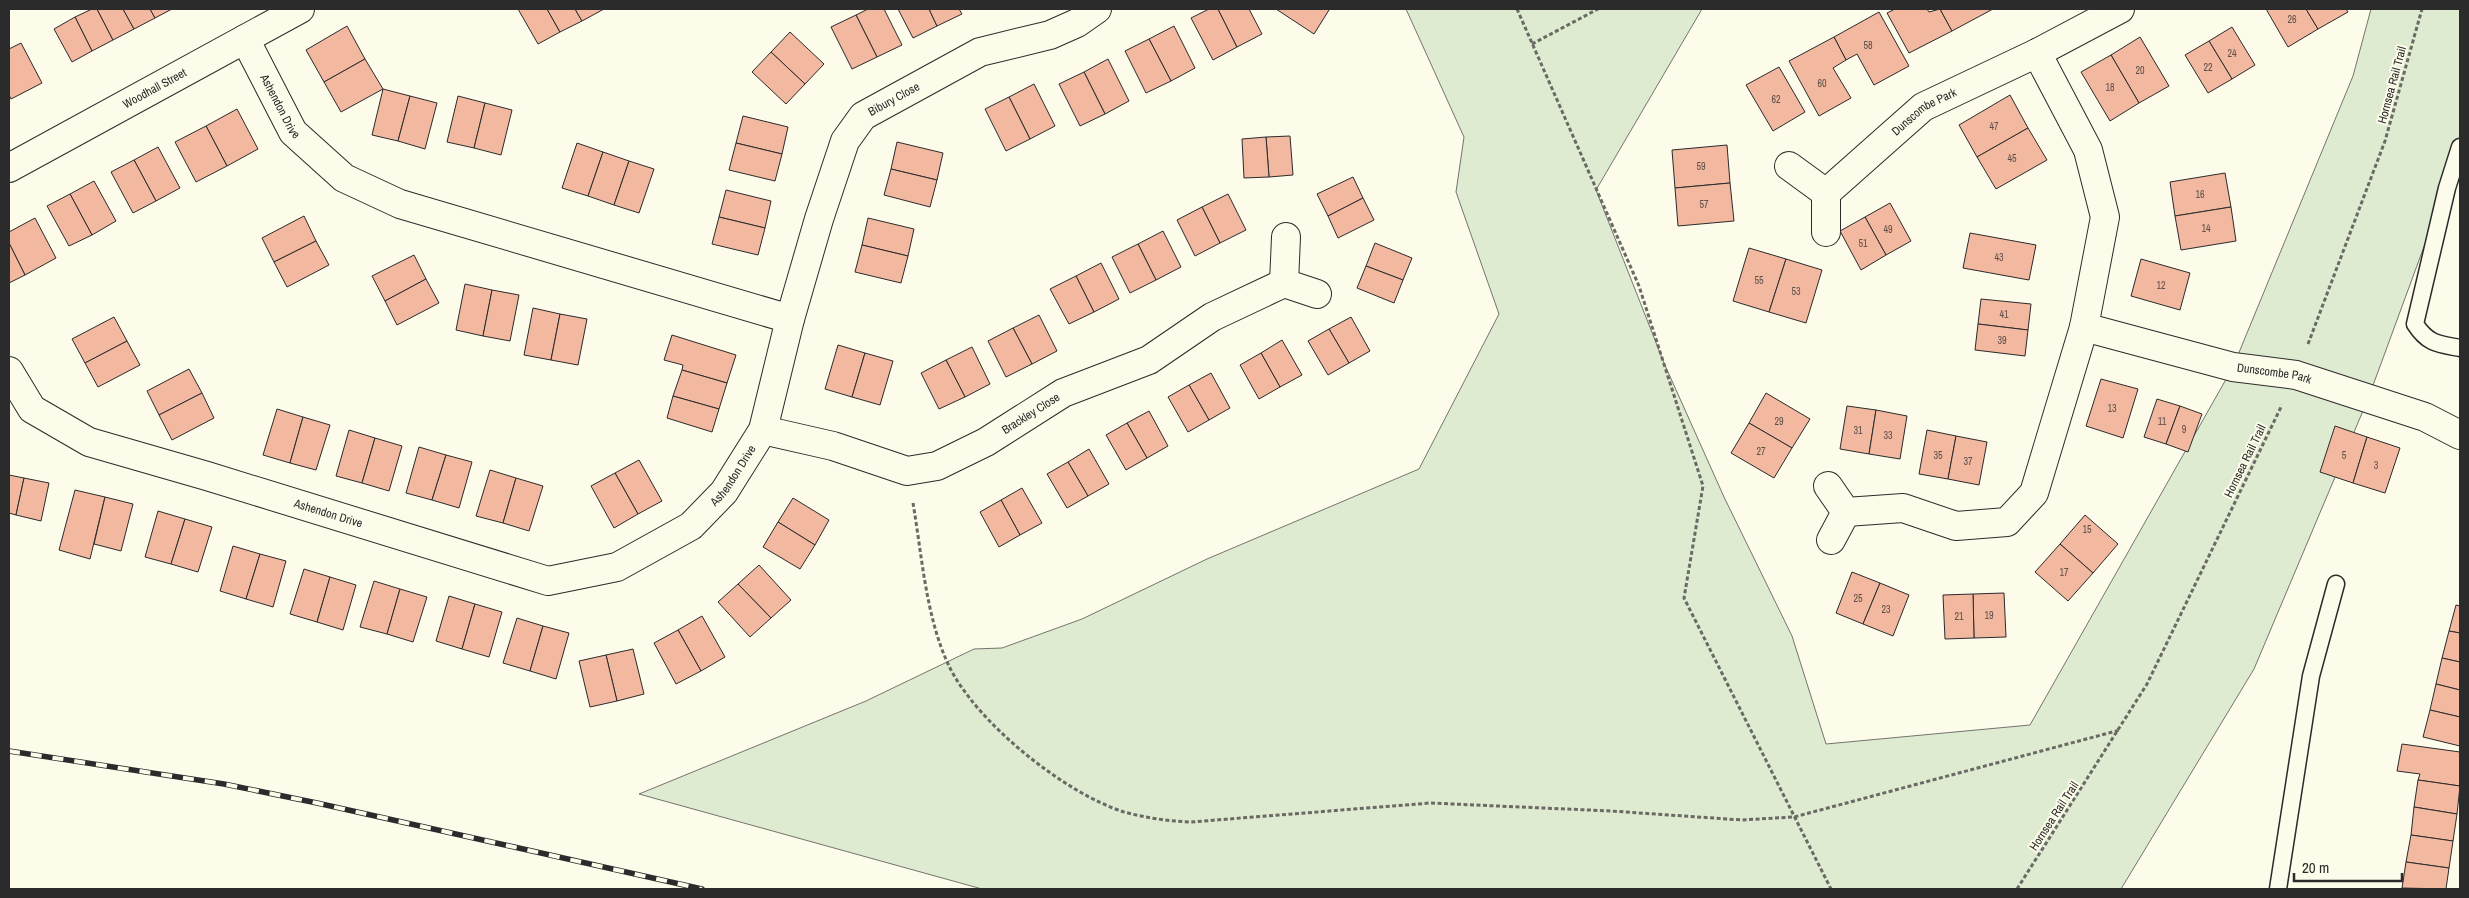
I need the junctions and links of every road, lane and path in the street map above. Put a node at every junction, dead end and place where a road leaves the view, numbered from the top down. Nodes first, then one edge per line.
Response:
1 (300, 9) edge
2 (1096, 9) edge
3 (1516, 9) edge
4 (1598, 9) edge
5 (2120, 9) edge
6 (2422, 9) edge
7 (245, 39) junction
8 (1532, 44) junction
9 (2037, 54) junction
10 (2460, 146) edge
11 (1789, 166) dead end
12 (9, 168) edge
13 (1826, 192) junction
14 (1826, 232) dead end
15 (1286, 237) dead end
16 (1284, 283) junction
17 (1317, 294) dead end
18 (790, 319) junction
19 (2084, 327) junction
20 (2460, 348) edge
21 (9, 371) edge
22 (2296, 376) junction
23 (763, 430) junction
24 (2460, 434) edge
25 (907, 471) junction
26 (1828, 486) dead end
27 (1846, 512) junction
28 (1831, 540) dead end
29 (2336, 584) dead end
30 (2120, 730) junction
31 (1794, 817) junction
32 (1830, 889) edge
33 (2018, 889) edge
34 (2278, 889) edge

1 - 7 street, Woodhall Street
2 - 18 street, Bibury Close
3 - 8 path
4 - 8 path
5 - 9 street, Dunscombe Park
6 - 22 path, Hornsea Rail Trail
7 - 12 street, Woodhall Street
7 - 18 street, Ashendon Drive
8 - 31 path
9 - 13 street, Dunscombe Park
9 - 19 street
10 - 20 lane
11 - 13 street
13 - 14 street
15 - 16 street
16 - 17 street
16 - 25 street, Brackley Close
18 - 23 street, Ashendon Drive
19 - 22 street, Dunscombe Park
19 - 27 street
21 - 23 street, Ashendon Drive
22 - 24 street, Dunscombe Park
22 - 30 path, Hornsea Rail Trail
23 - 25 street, Brackley Close
25 - 31 path
26 - 27 street
27 - 28 street
29 - 34 lane
30 - 31 path
30 - 33 path, Hornsea Rail Trail
31 - 32 path

